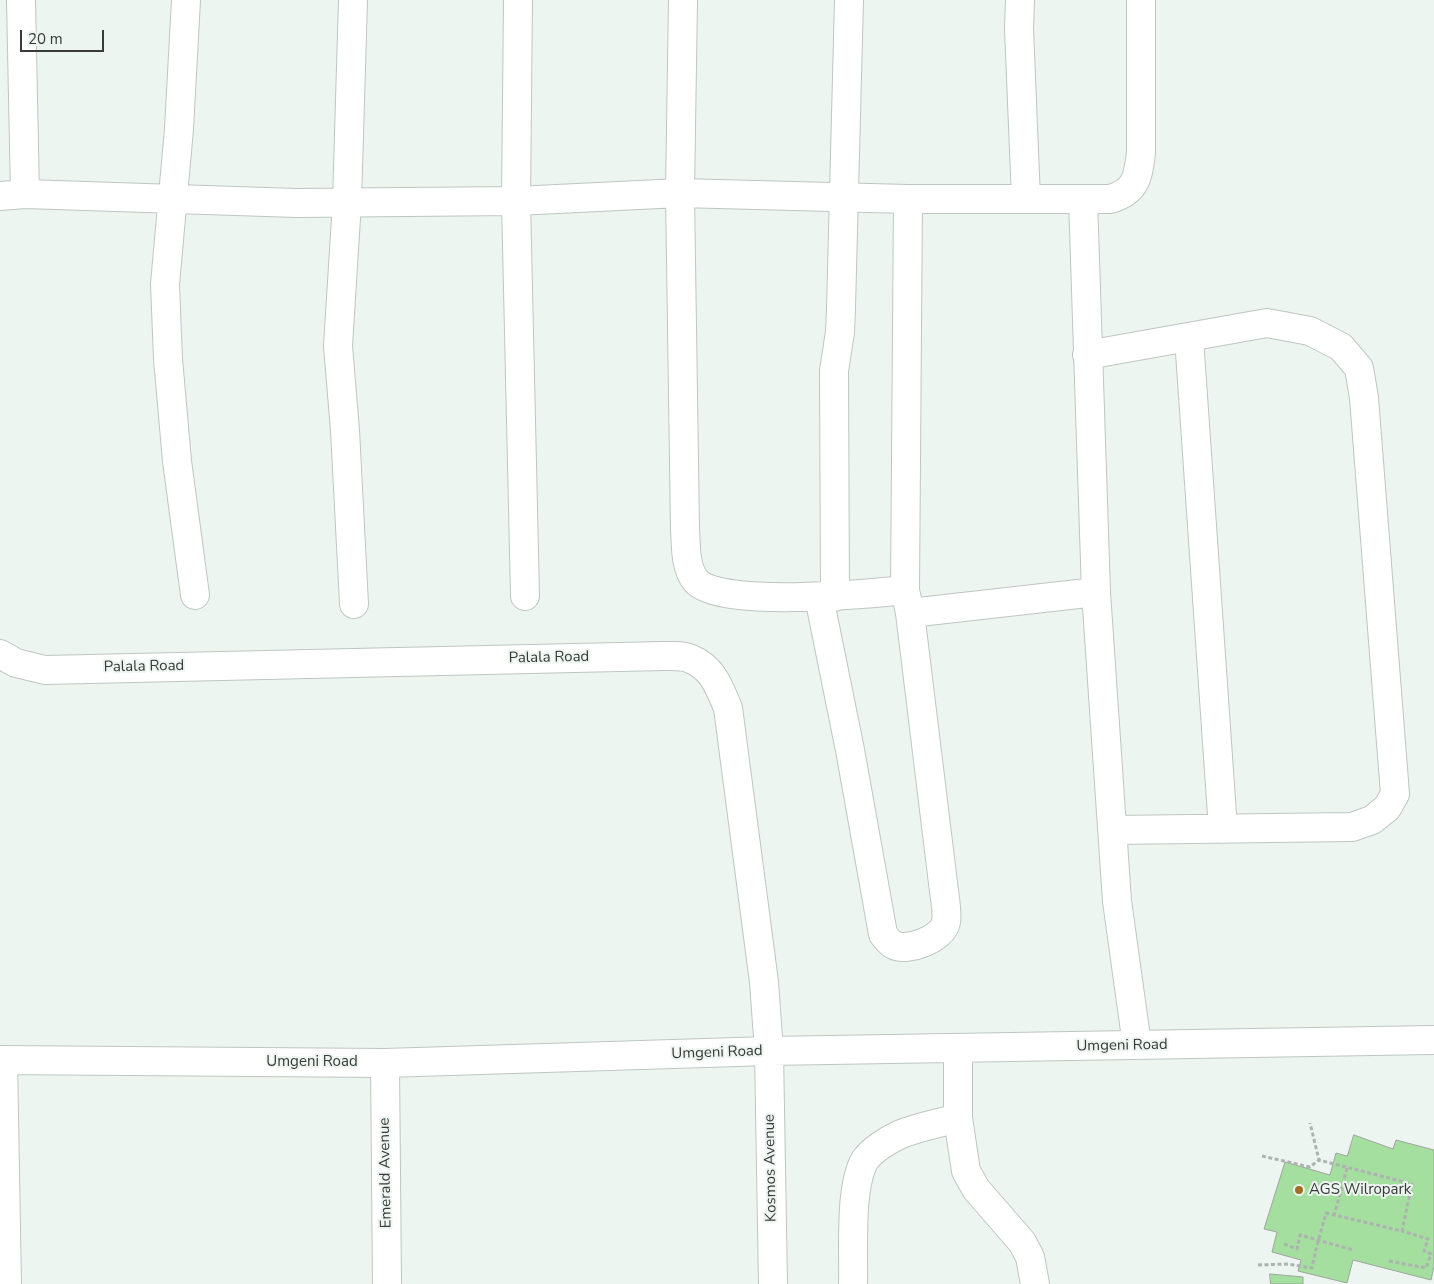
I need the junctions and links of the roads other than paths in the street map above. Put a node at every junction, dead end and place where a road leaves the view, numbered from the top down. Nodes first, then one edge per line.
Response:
1 (21, 0) edge
2 (186, 0) edge
3 (352, 0) edge
4 (518, 0) edge
5 (682, 0) edge
6 (849, 0) edge
7 (1020, 0) edge
8 (1142, 0) edge
9 (680, 193) junction
10 (12, 195) edge
11 (844, 198) junction
12 (172, 199) junction
13 (908, 199) junction
14 (1083, 199) junction
15 (1026, 200) junction
16 (516, 201) junction
17 (347, 202) junction
18 (1190, 338) junction
19 (1087, 355) junction
20 (1096, 592) junction
21 (195, 595) dead end
22 (525, 596) dead end
23 (827, 597) junction
24 (908, 602) junction
25 (354, 604) dead end
26 (0, 654) edge
27 (1222, 829) junction
28 (1113, 830) junction
29 (1434, 1040) edge
30 (1138, 1045) junction
31 (958, 1049) junction
32 (768, 1051) junction
33 (2, 1060) edge
34 (385, 1063) junction
35 (958, 1118) junction
36 (7, 1284) edge
37 (387, 1284) edge
38 (773, 1284) edge
39 (853, 1284) edge
40 (1035, 1284) edge

1 - 10 street
2 - 12 street
3 - 17 street
4 - 16 street
5 - 9 street
6 - 11 street
7 - 15 street
8 - 14 street
9 - 11 street
9 - 16 street
9 - 23 street
10 - 12 street
11 - 13 street
11 - 23 street
12 - 17 street
12 - 21 street
13 - 15 street
13 - 24 street
14 - 15 street
14 - 19 street
16 - 17 street
16 - 22 street
17 - 25 street
18 - 19 street
18 - 27 street
18 - 27 street
19 - 20 street
20 - 24 street
20 - 28 street
23 - 24 street
23 - 24 street
26 - 32 street, Palala Road
27 - 28 street
28 - 30 street
29 - 30 street, Umgeni Road
30 - 31 street, Umgeni Road
31 - 32 street, Umgeni Road
31 - 35 street
32 - 34 street, Umgeni Road
32 - 38 street, Kosmos Avenue
33 - 34 street, Umgeni Road
33 - 36 street
34 - 37 street, Emerald Avenue
35 - 39 street
35 - 40 street

